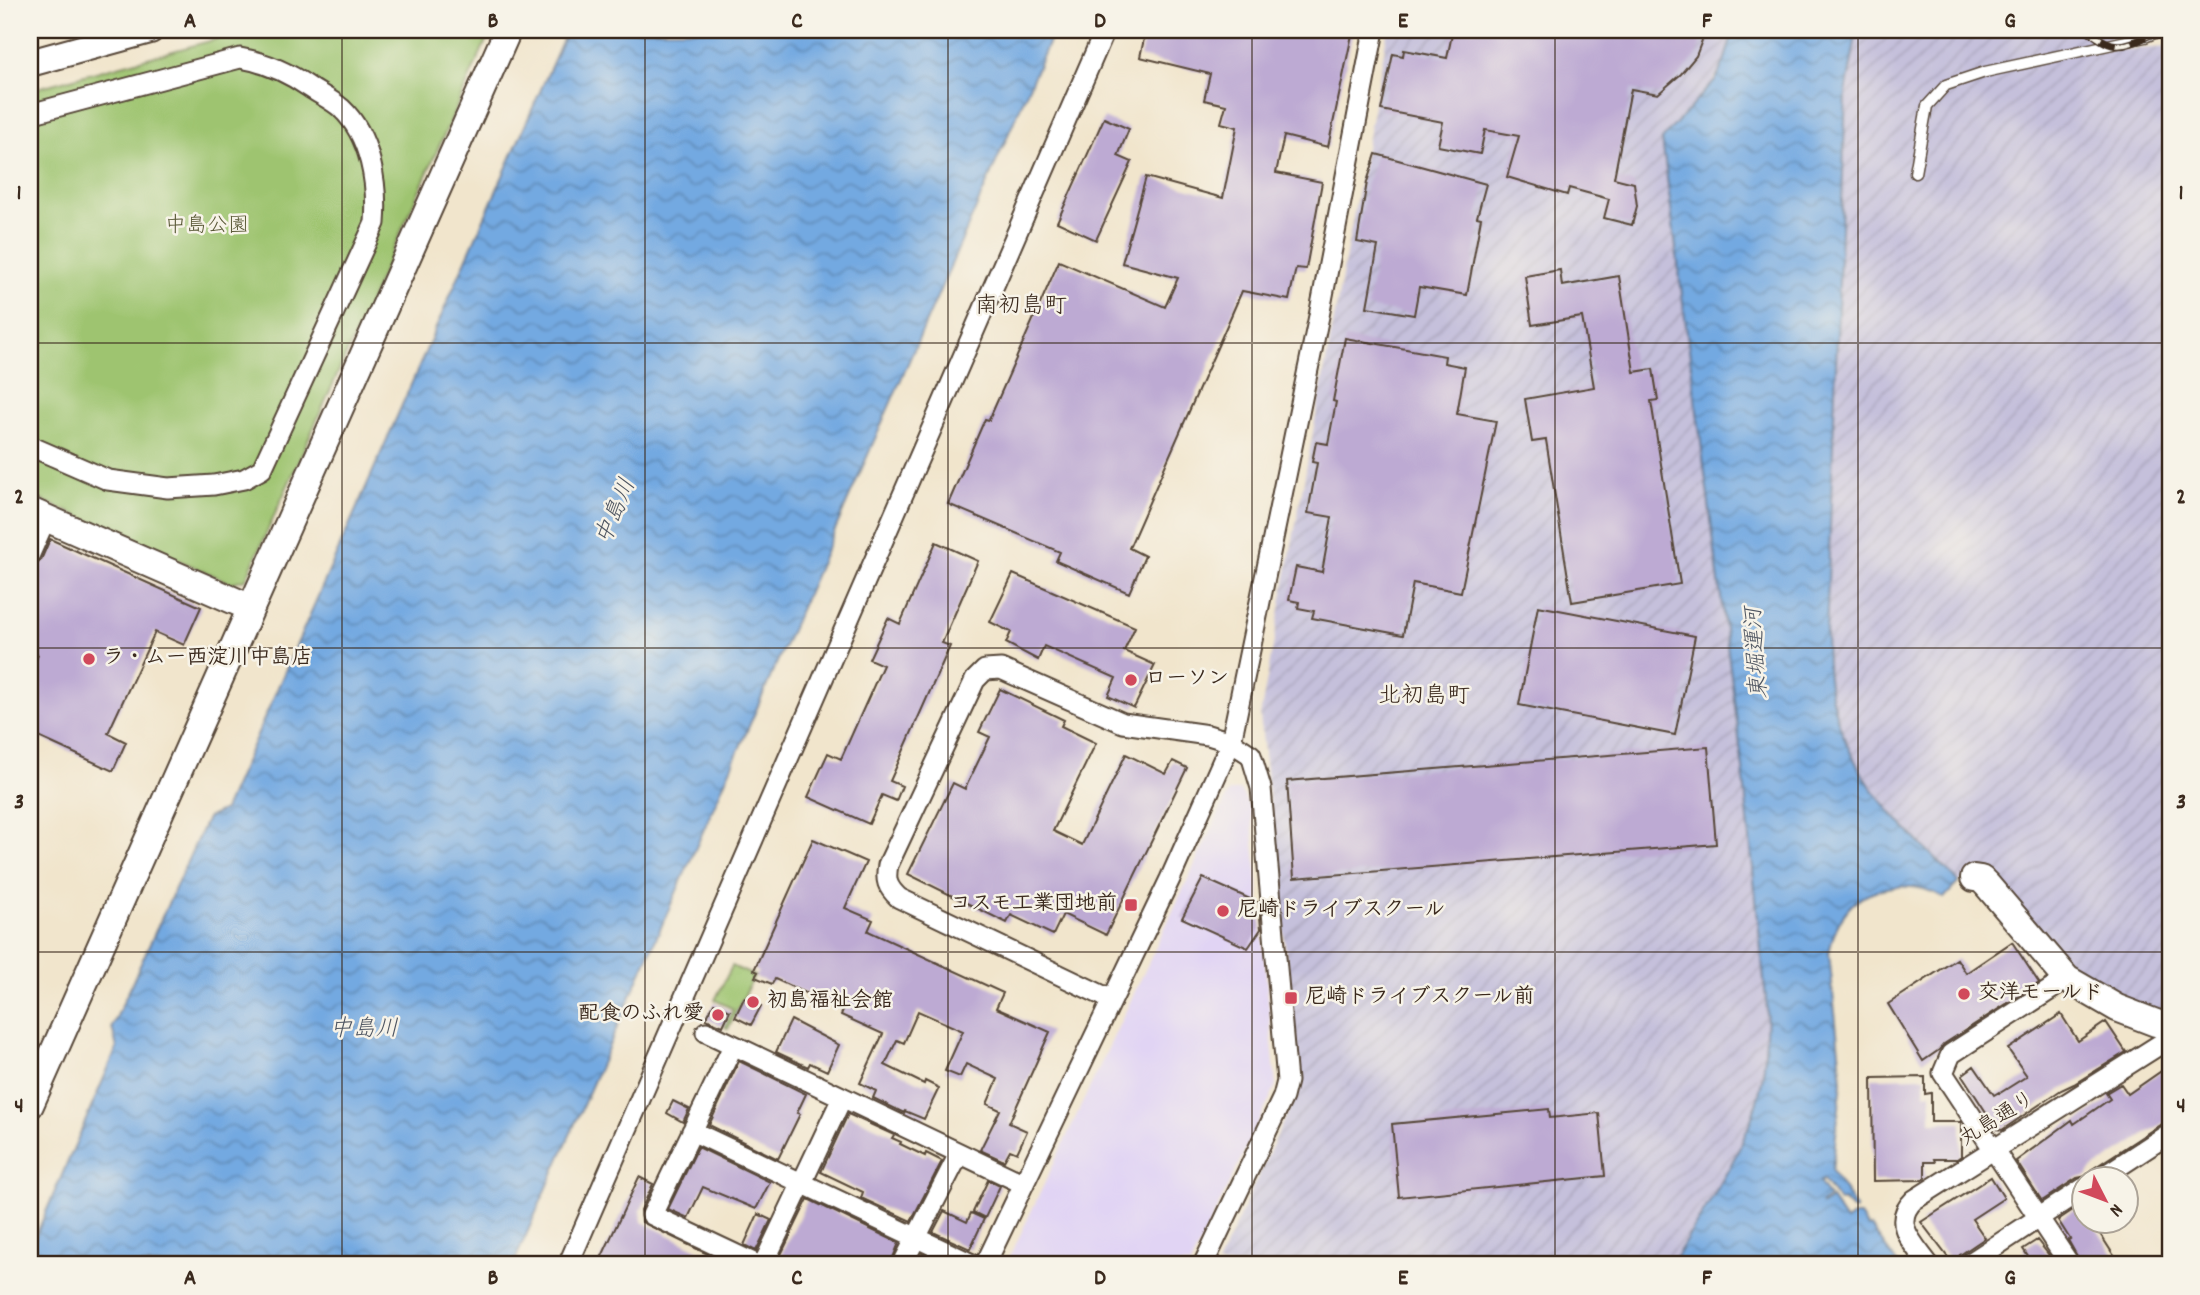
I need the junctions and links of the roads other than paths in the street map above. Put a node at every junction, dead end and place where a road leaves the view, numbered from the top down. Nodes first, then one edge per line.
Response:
1 (150, 30) edge
2 (508, 30) edge
3 (1105, 30) edge
4 (1374, 30) edge
5 (2162, 30) edge
6 (30, 63) edge
7 (30, 114) edge
8 (1915, 173) dead end
9 (30, 437) edge
10 (37, 449) edge
11 (38, 515) edge
12 (30, 554) edge
13 (251, 608) junction
14 (1231, 742) junction
15 (1974, 878) dead end
16 (2067, 979) junction
17 (1112, 1000) junction
18 (2170, 1026) edge
19 (706, 1032) dead end
20 (2170, 1038) edge
21 (733, 1046) junction
22 (31, 1098) edge
23 (842, 1098) junction
24 (692, 1131) junction
25 (2170, 1133) edge
26 (1994, 1150) junction
27 (959, 1154) junction
28 (2119, 1166) edge
29 (802, 1184) junction
30 (1024, 1185) junction
31 (2070, 1197) edge
32 (2038, 1219) junction
33 (914, 1238) junction
34 (568, 1265) edge
35 (758, 1265) edge
36 (763, 1265) edge
37 (902, 1265) edge
38 (974, 1265) edge
39 (985, 1265) edge
40 (1203, 1265) edge
41 (1929, 1265) edge
42 (1967, 1265) edge
43 (2070, 1265) edge

1 - 6 street
2 - 13 street
3 - 34 street
4 - 14 street
5 - 8 lane
7 - 10 street
9 - 10 street
11 - 12 street
11 - 13 street
13 - 22 street
14 - 17 street
14 - 17 street
14 - 40 street
15 - 16 street
16 - 18 street
16 - 26 street
17 - 30 street
19 - 21 street
20 - 26 street, 丸島通り
21 - 23 street
21 - 24 street
23 - 27 street
23 - 29 street
24 - 29 street
24 - 35 street
25 - 28 street
26 - 32 street
26 - 41 street, 丸島通り
27 - 30 street
27 - 33 street
29 - 33 street
29 - 36 street
30 - 39 street
31 - 32 street
32 - 42 street
32 - 43 street
33 - 37 street
33 - 38 street

